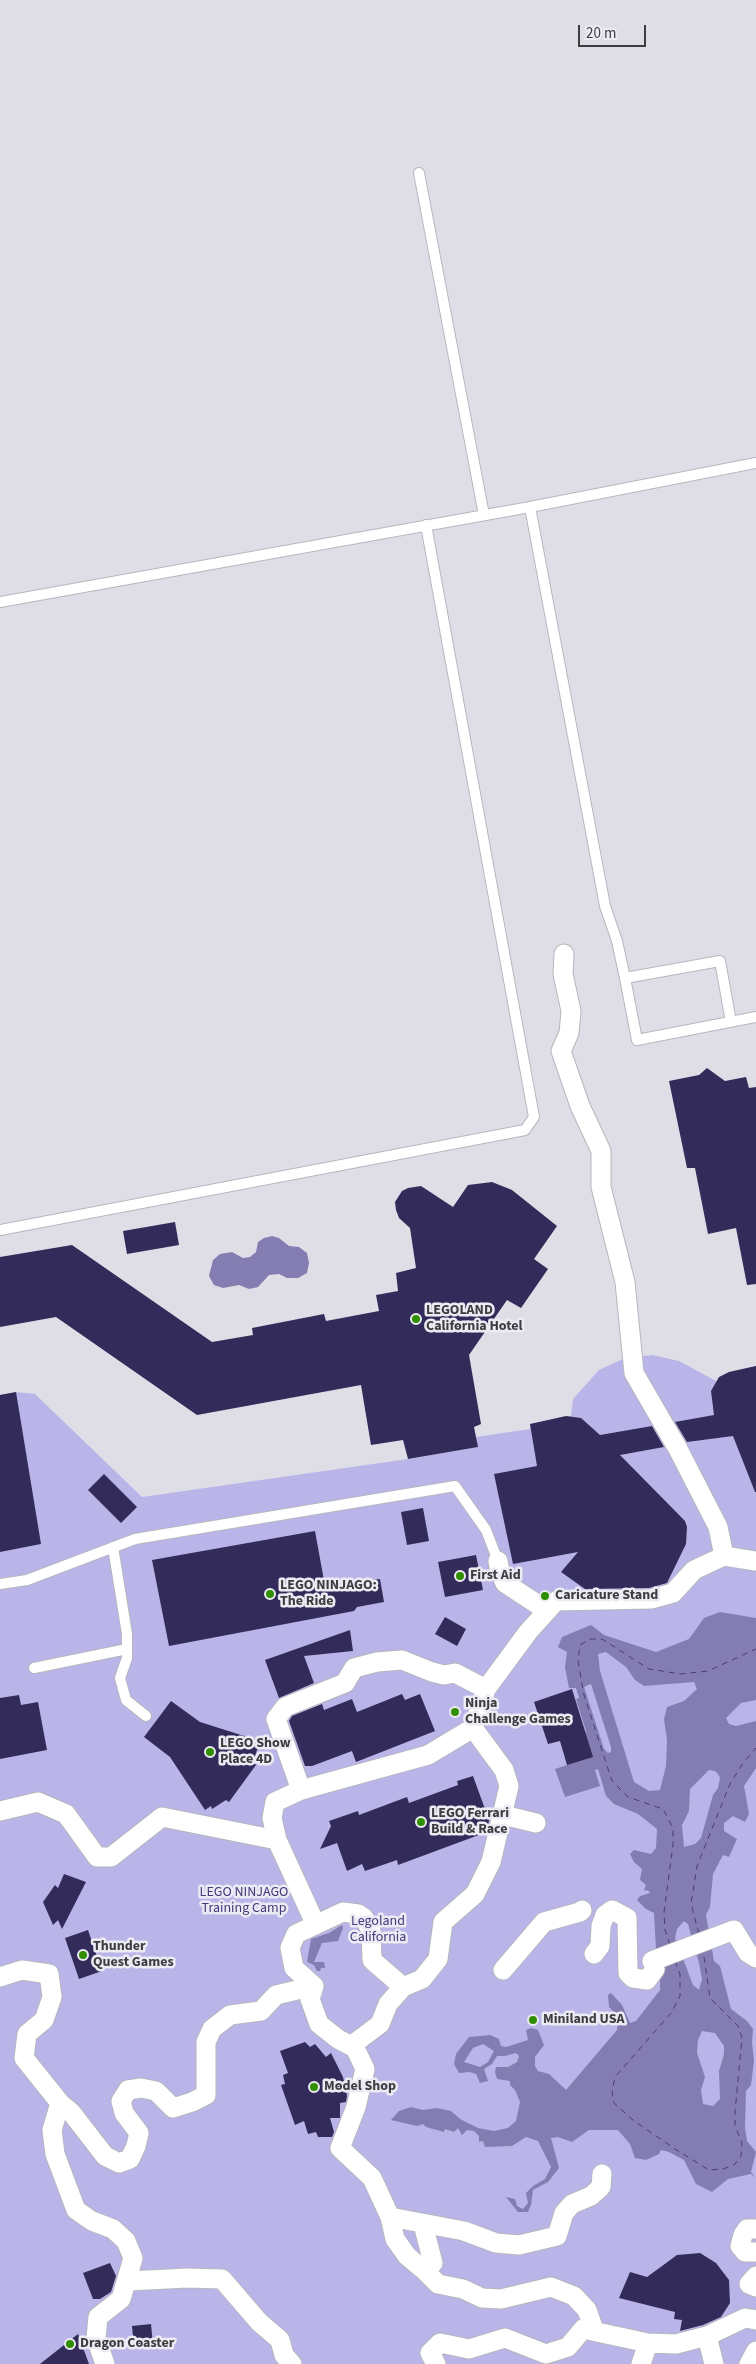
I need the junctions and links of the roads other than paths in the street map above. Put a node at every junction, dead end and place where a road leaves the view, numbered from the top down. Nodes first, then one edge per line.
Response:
1 (419, 174) dead end
2 (756, 463) edge
3 (530, 507) junction
4 (484, 515) junction
5 (426, 525) junction
6 (0, 602) edge
7 (564, 954) dead end
8 (625, 978) junction
9 (756, 1017) edge
10 (731, 1022) junction
11 (0, 1230) edge
12 (113, 1548) junction
13 (724, 1556) junction
14 (498, 1561) joint
15 (756, 1561) edge
16 (0, 1584) edge
17 (546, 1610) junction
18 (127, 1649) junction
19 (34, 1668) dead end
20 (486, 1688) junction
21 (146, 1716) dead end
22 (473, 1728) junction
23 (301, 1790) junction
24 (0, 1811) edge
25 (503, 1815) junction
26 (536, 1823) dead end
27 (277, 1840) junction
28 (582, 1910) dead end
29 (315, 1924) junction
30 (594, 1954) dead end
31 (756, 1958) edge
32 (502, 1970) dead end
33 (0, 1977) edge
34 (314, 1986) junction
35 (403, 1987) junction
36 (355, 2048) junction
37 (60, 2103) junction
38 (602, 2174) dead end
39 (390, 2217) junction
40 (424, 2224) junction
41 (756, 2229) edge
42 (756, 2252) edge
43 (425, 2271) junction
44 (756, 2276) edge
45 (128, 2281) junction
46 (756, 2287) edge
47 (756, 2320) edge
48 (594, 2330) junction
49 (707, 2336) junction
50 (648, 2343) junction
51 (756, 2351) edge
52 (105, 2364) edge
53 (292, 2364) edge
54 (436, 2364) edge
55 (641, 2364) edge
56 (714, 2364) edge
57 (749, 2364) edge

1 - 4 lane
2 - 3 lane
3 - 4 lane
3 - 8 lane
4 - 5 lane
5 - 6 lane
5 - 11 lane
7 - 13 street
8 - 10 lane
8 - 10 lane
9 - 10 lane
12 - 14 lane
12 - 16 lane
12 - 18 lane
13 - 15 street
13 - 17 street
14 - 17 street
17 - 20 street
18 - 19 lane
18 - 21 lane
20 - 22 street
20 - 23 street
22 - 23 street
22 - 25 street
23 - 27 street
24 - 27 street
25 - 26 street
25 - 35 street
27 - 29 street
28 - 32 street
29 - 34 street
29 - 35 street
30 - 31 street
33 - 37 street
34 - 36 street
34 - 37 street
35 - 36 street
36 - 39 street
37 - 45 street
38 - 40 street
39 - 40 street
39 - 43 street
40 - 43 street
41 - 42 street
43 - 48 street
44 - 46 street
45 - 52 street
45 - 53 street
47 - 49 street
48 - 50 street
48 - 54 street
49 - 50 street
49 - 56 street
50 - 55 street
51 - 57 street

